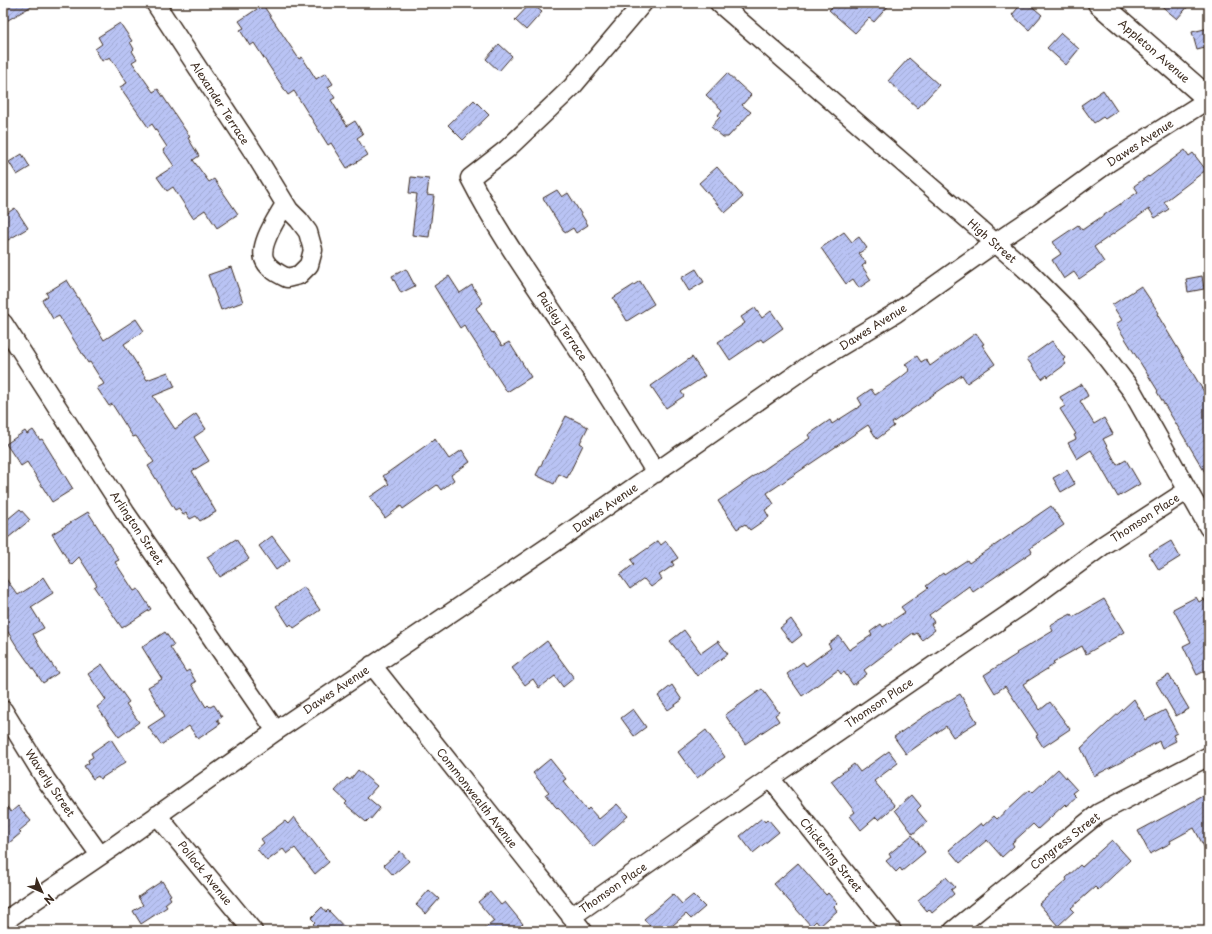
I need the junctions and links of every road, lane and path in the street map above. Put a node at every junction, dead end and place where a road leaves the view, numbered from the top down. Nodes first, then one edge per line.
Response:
1 (154, 3) edge
2 (643, 3) edge
3 (719, 3) edge
4 (1100, 3) edge
5 (1209, 99) edge
6 (285, 204) dead end
7 (995, 244) junction
8 (3, 323) edge
9 (656, 472) junction
10 (1188, 490) junction
11 (1209, 528) edge
12 (372, 665) junction
13 (3, 710) edge
14 (276, 731) junction
15 (1209, 756) edge
16 (770, 778) junction
17 (157, 815) junction
18 (100, 855) junction
19 (571, 917) junction
20 (3, 922) edge
21 (253, 931) edge
22 (583, 931) edge
23 (892, 931) edge
24 (953, 931) edge

1 - 6 street, Alexander Terrace
2 - 9 street, Paisley Terrace
3 - 7 street, High Street
4 - 5 street, Appleton Avenue
5 - 7 street, Dawes Avenue
7 - 9 street, Dawes Avenue
7 - 10 street, High Street
8 - 14 street, Arlington Street
9 - 12 street, Dawes Avenue
10 - 11 street, High Street
10 - 16 street, Thomson Place
12 - 14 street, Dawes Avenue
12 - 19 street, Commonwealth Avenue
13 - 18 street, Waverly Street
14 - 17 street, Dawes Avenue
15 - 24 street, Congress Street
16 - 19 street, Thomson Place
16 - 23 street, Chickering Street
17 - 18 street, Dawes Avenue
17 - 21 street, Pollock Avenue
18 - 20 street, Dawes Avenue
19 - 22 street, Commonwealth Avenue

